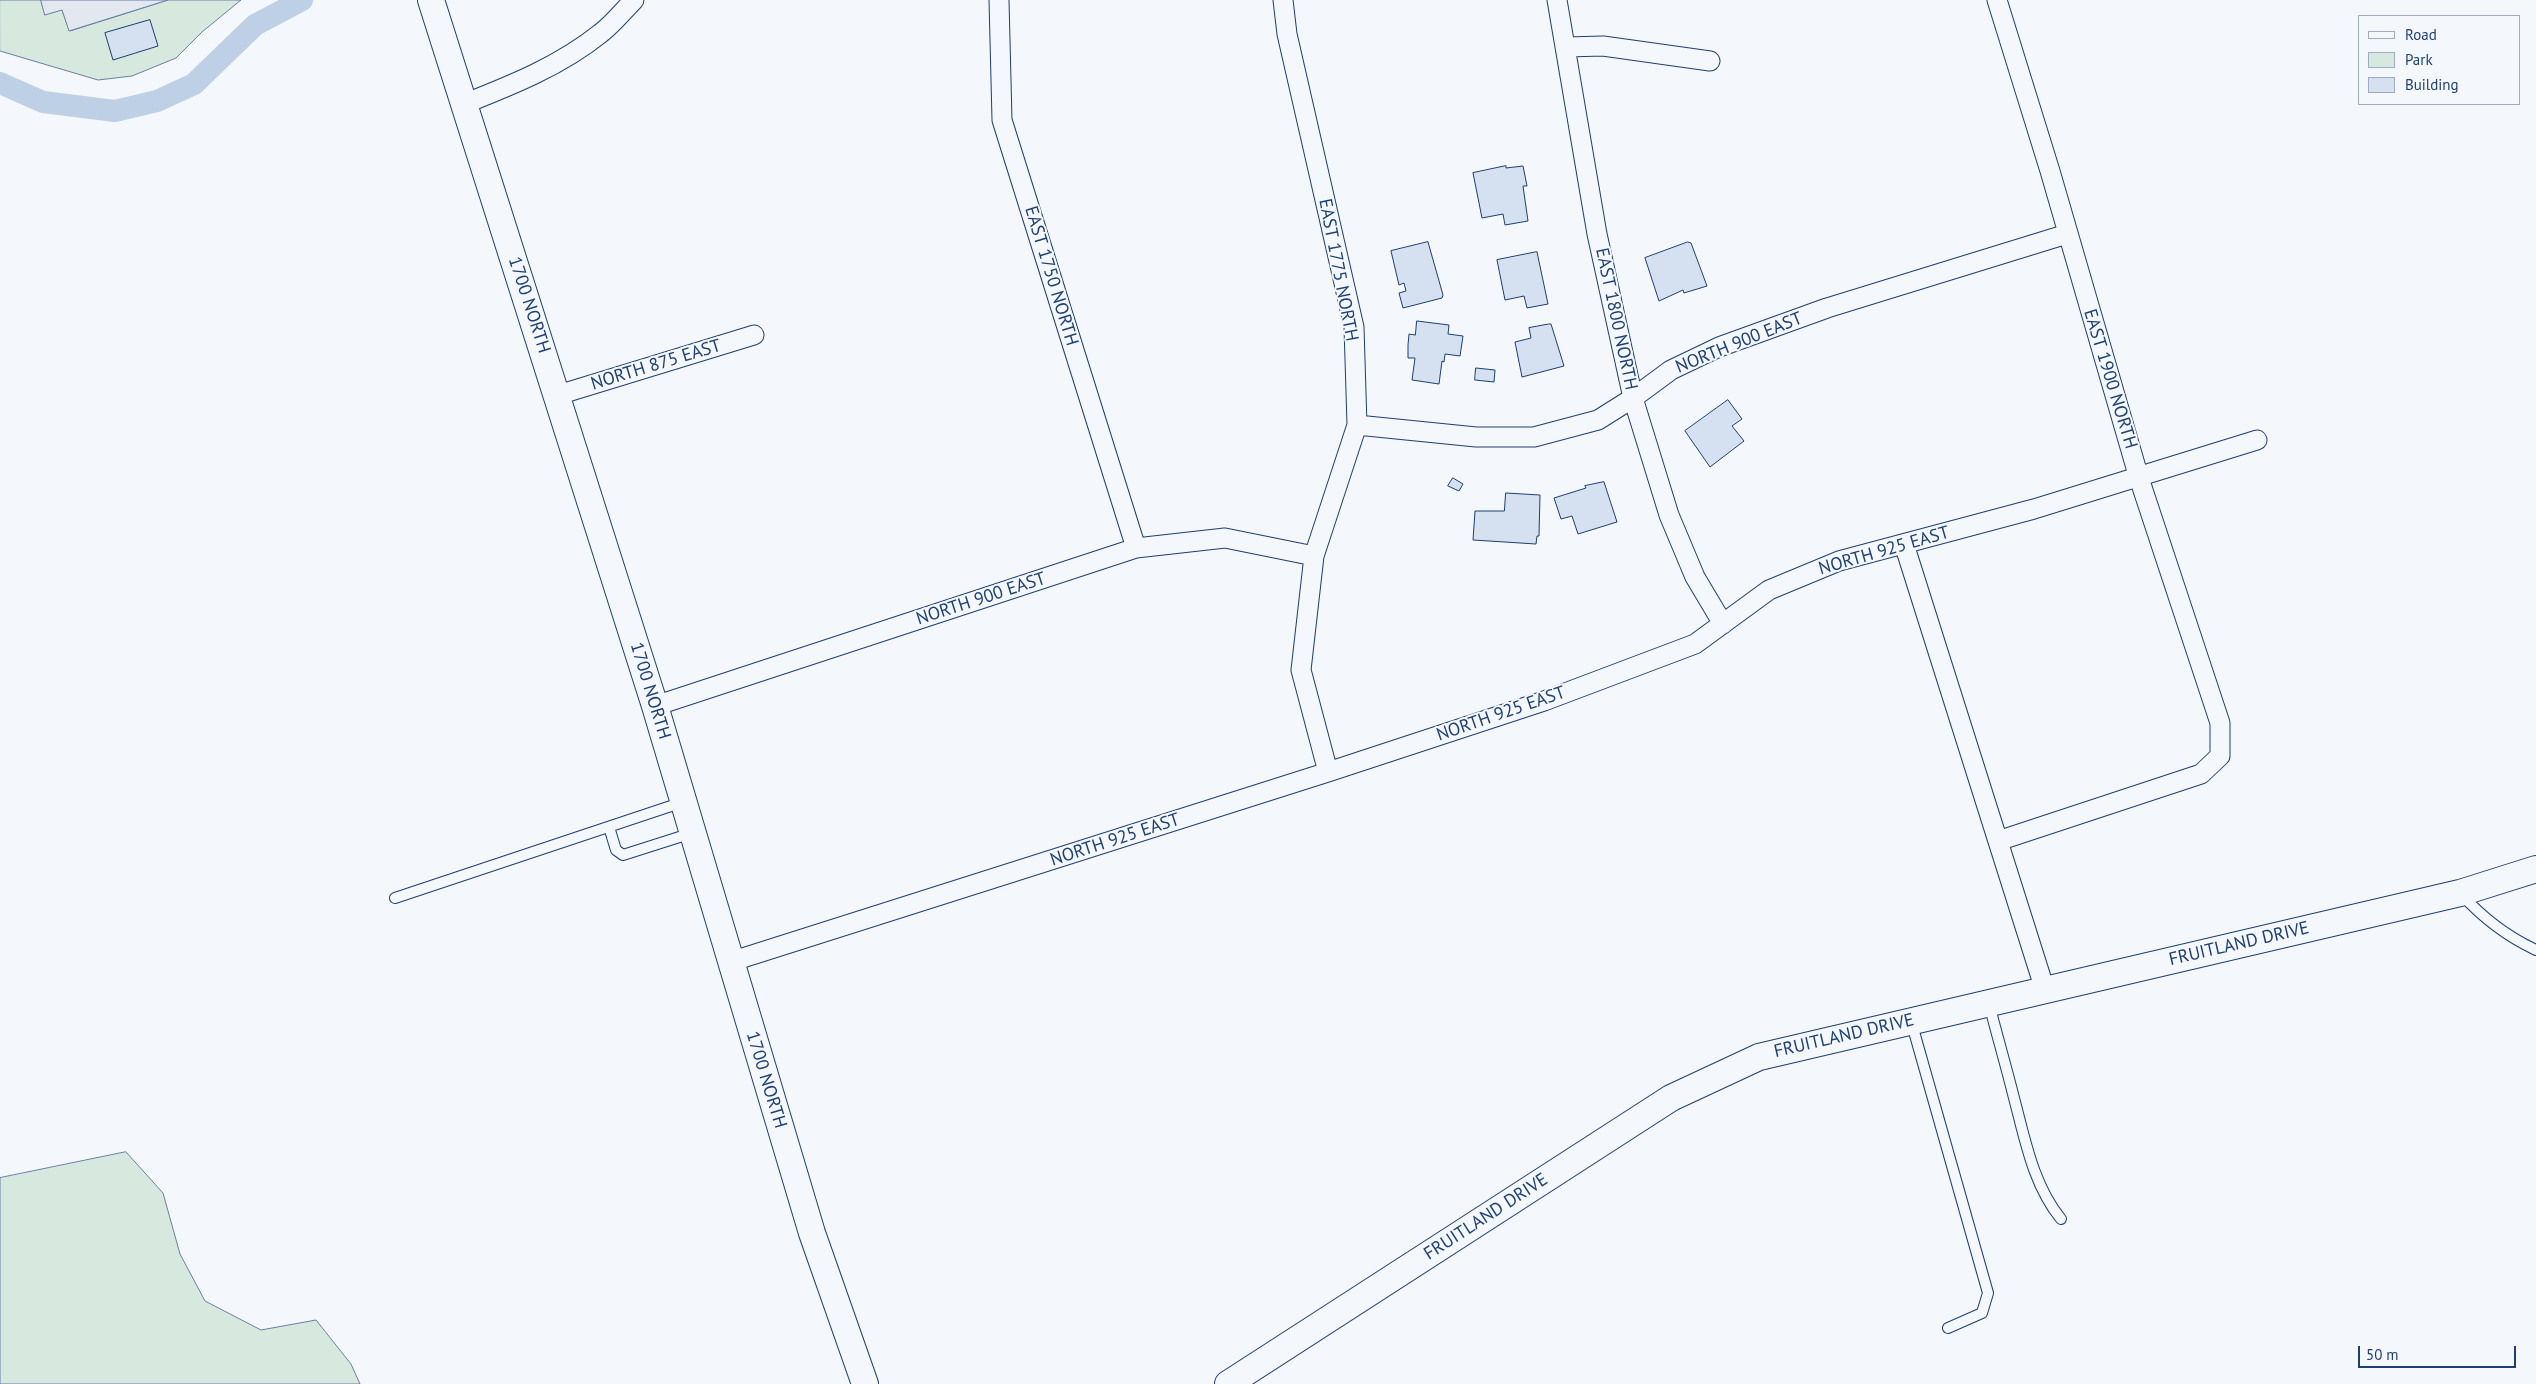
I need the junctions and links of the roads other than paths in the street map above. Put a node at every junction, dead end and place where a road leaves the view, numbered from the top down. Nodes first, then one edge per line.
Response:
1 (431, 0) edge
2 (634, 0) edge
3 (999, 0) edge
4 (1283, 0) edge
5 (1557, 0) edge
6 (1997, 0) edge
7 (1566, 47) junction
8 (1710, 61) dead end
9 (464, 104) junction
10 (2067, 234) junction
11 (754, 335) dead end
12 (558, 395) junction
13 (1633, 398) junction
14 (1357, 425) junction
15 (2257, 440) dead end
16 (2139, 478) junction
17 (1904, 544) junction
18 (1136, 548) junction
19 (1314, 556) junction
20 (1723, 624) junction
21 (655, 706) junction
22 (1328, 772) junction
23 (683, 802) junction
24 (609, 827) junction
25 (692, 833) junction
26 (1998, 841) junction
27 (2536, 869) edge
28 (2460, 893) junction
29 (395, 898) dead end
30 (2536, 950) edge
31 (730, 962) junction
32 (2045, 990) junction
33 (1988, 1003) junction
34 (1911, 1020) junction
35 (2061, 1219) dead end
36 (1948, 1328) dead end
37 (865, 1384) edge
38 (1228, 1384) edge

1 - 9 street, 1700 NORTH
2 - 9 street
3 - 18 street, EAST 1750 NORTH
4 - 14 street, EAST 1775 NORTH
5 - 7 street, EAST 1800 NORTH
6 - 10 street, EAST 1900 NORTH
7 - 8 street
7 - 13 street, EAST 1800 NORTH
9 - 12 street, 1700 NORTH
10 - 13 street, NORTH 900 EAST
10 - 16 street, EAST 1900 NORTH
11 - 12 street, NORTH 875 EAST
12 - 21 street, 1700 NORTH
13 - 14 street, NORTH 900 EAST
13 - 20 street, EAST 1800 NORTH
14 - 19 street, EAST 1775 NORTH
15 - 16 street, NORTH 925 EAST
16 - 17 street, NORTH 925 EAST
16 - 26 street, EAST 1900 NORTH
17 - 20 street, NORTH 925 EAST
17 - 26 street
18 - 19 street, NORTH 900 EAST
18 - 21 street, NORTH 900 EAST
19 - 22 street, EAST 1775 NORTH
20 - 22 street, NORTH 925 EAST
21 - 23 street, 1700 NORTH
22 - 31 street, NORTH 925 EAST
23 - 24 lane
23 - 25 street, 1700 NORTH
24 - 25 lane
24 - 29 lane
25 - 31 street, 1700 NORTH
26 - 32 street
27 - 28 street, FRUITLAND DRIVE
28 - 30 lane
28 - 32 street, FRUITLAND DRIVE
31 - 37 street, 1700 NORTH
32 - 33 street, FRUITLAND DRIVE
33 - 34 street, FRUITLAND DRIVE
33 - 35 lane
34 - 36 lane
34 - 38 street, FRUITLAND DRIVE

